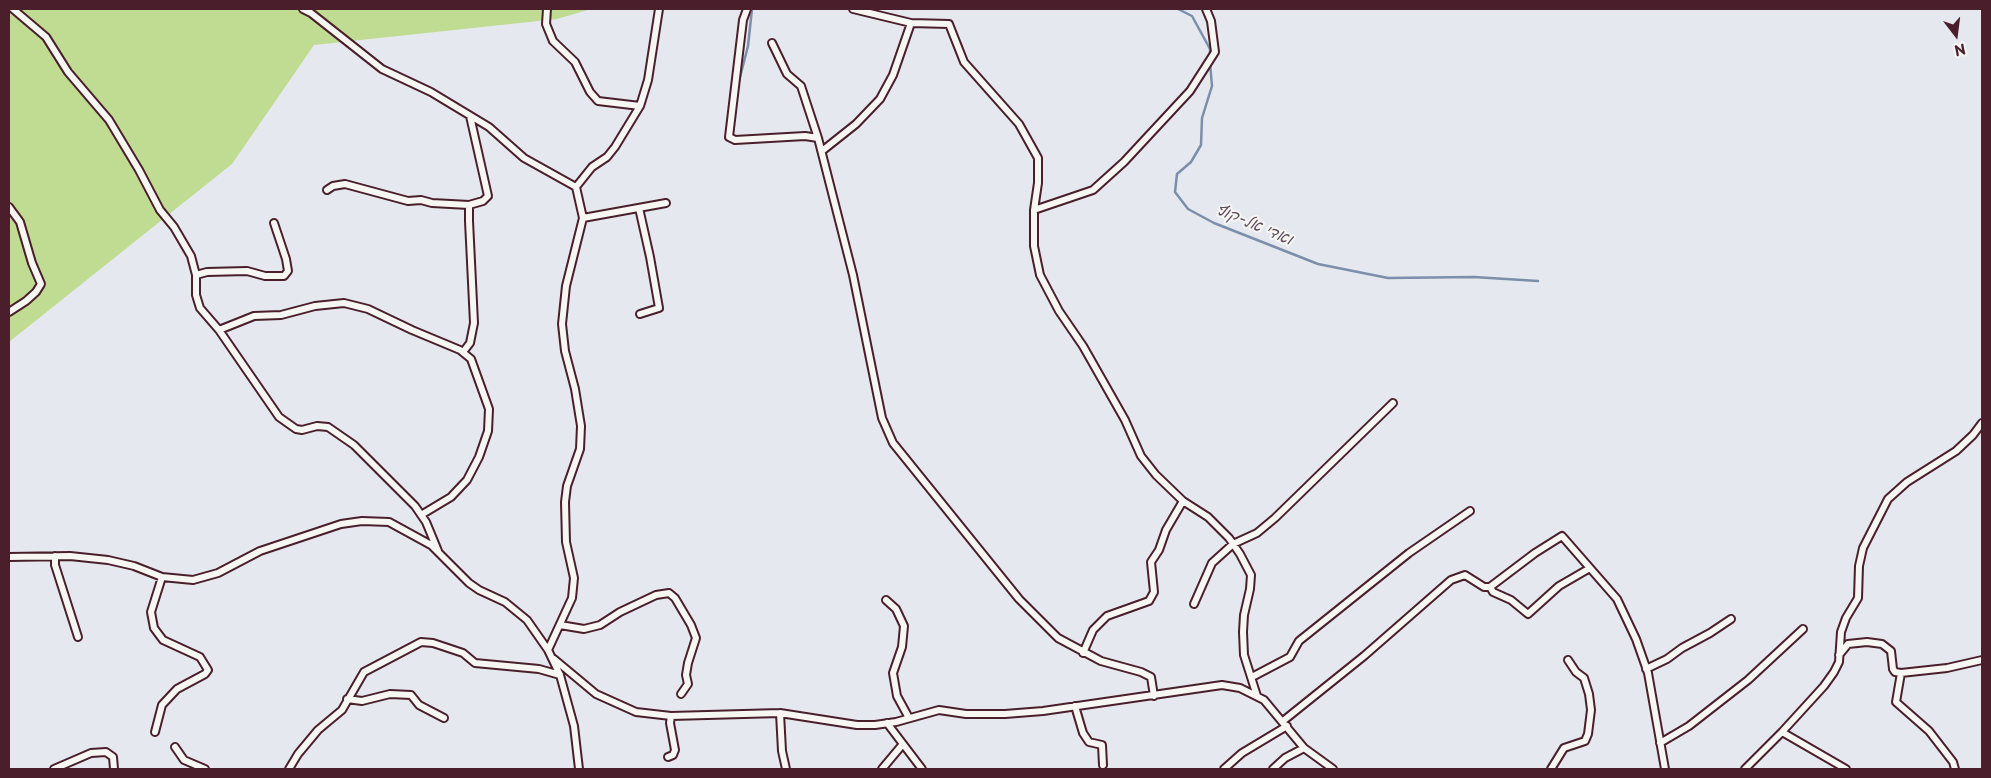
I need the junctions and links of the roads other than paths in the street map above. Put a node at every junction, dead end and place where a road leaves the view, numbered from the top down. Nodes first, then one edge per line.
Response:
1 (14, 9) edge
2 (303, 9) edge
3 (547, 9) edge
4 (659, 9) edge
5 (747, 9) edge
6 (853, 9) edge
7 (1206, 9) edge
8 (911, 23) junction
9 (772, 43) dead end
10 (640, 106) junction
11 (470, 116) junction
12 (818, 138) junction
13 (822, 151) junction
14 (576, 186) junction
15 (327, 190) dead end
16 (666, 203) dead end
17 (470, 205) junction
18 (9, 207) edge
19 (639, 208) junction
20 (1034, 210) junction
21 (583, 218) junction
22 (274, 224) dead end
23 (196, 275) junction
24 (9, 312) edge
25 (640, 314) dead end
26 (219, 330) junction
27 (462, 352) junction
28 (1393, 402) dead end
29 (1982, 423) edge
30 (1183, 501) junction
31 (1470, 511) dead end
32 (421, 515) junction
33 (1234, 544) junction
34 (439, 552) junction
35 (55, 556) junction
36 (9, 557) edge
37 (1590, 568) junction
38 (162, 577) junction
39 (1490, 586) junction
40 (886, 600) dead end
41 (1194, 604) dead end
42 (1731, 619) dead end
43 (560, 625) junction
44 (1803, 629) dead end
45 (78, 637) dead end
46 (548, 650) junction
47 (1083, 653) junction
48 (1840, 655) junction
49 (554, 659) junction
50 (1568, 660) dead end
51 (1982, 660) edge
52 (1646, 669) junction
53 (1901, 673) junction
54 (560, 675) junction
55 (1252, 677) junction
56 (681, 694) dead end
57 (1154, 696) junction
58 (1257, 696) junction
59 (347, 699) junction
60 (1075, 706) junction
61 (780, 713) junction
62 (672, 716) junction
63 (444, 718) dead end
64 (909, 718) junction
65 (888, 723) junction
66 (1285, 724) junction
67 (155, 732) dead end
68 (1782, 732) junction
69 (1660, 743) junction
70 (903, 744) junction
71 (175, 747) dead end
72 (1304, 748) junction
73 (668, 757) dead end
74 (1103, 765) dead end
75 (54, 769) edge
76 (114, 769) edge
77 (204, 769) edge
78 (289, 769) edge
79 (579, 769) edge
80 (786, 769) edge
81 (882, 769) edge
82 (922, 769) edge
83 (1224, 769) edge
84 (1273, 769) edge
85 (1333, 769) edge
86 (1551, 769) edge
87 (1665, 769) edge
88 (1746, 769) edge
89 (1846, 769) edge
90 (1955, 769) edge

1 - 23 street
2 - 11 street
3 - 10 street
4 - 10 street
5 - 12 street
6 - 8 street
7 - 20 street
8 - 13 street
8 - 20 street
9 - 12 street
10 - 14 street
11 - 14 street
11 - 17 street
12 - 13 street
13 - 47 street
14 - 21 street
15 - 17 street
16 - 19 street
17 - 27 street
18 - 24 street
19 - 21 street
19 - 25 street
20 - 30 street
21 - 43 street
22 - 23 street
23 - 26 street
26 - 27 street
26 - 32 street
27 - 32 street
28 - 33 street
29 - 48 street
30 - 33 street
30 - 47 street
31 - 55 street
32 - 34 street
33 - 41 street
33 - 55 street
34 - 38 street
34 - 46 street
35 - 36 street
35 - 38 street
35 - 45 street
37 - 39 street
37 - 39 street
37 - 52 street
38 - 67 street
39 - 66 street
40 - 64 street
42 - 52 street
43 - 46 street
43 - 56 street
44 - 69 street
46 - 49 street
47 - 57 street
48 - 53 street
48 - 68 street
49 - 54 street
49 - 62 street
50 - 86 street
51 - 53 street
52 - 69 street
53 - 90 street
54 - 59 street
54 - 79 street
55 - 58 street
57 - 58 street
57 - 60 street
58 - 66 street
59 - 63 street
59 - 78 street
60 - 64 street
60 - 74 street
61 - 62 street
61 - 65 street
61 - 80 street
62 - 73 street
64 - 65 street
65 - 70 street
66 - 72 street
66 - 83 street
68 - 88 street
68 - 89 street
69 - 87 street
70 - 81 street
70 - 82 street
71 - 77 street
72 - 84 street
72 - 85 street
75 - 76 street

